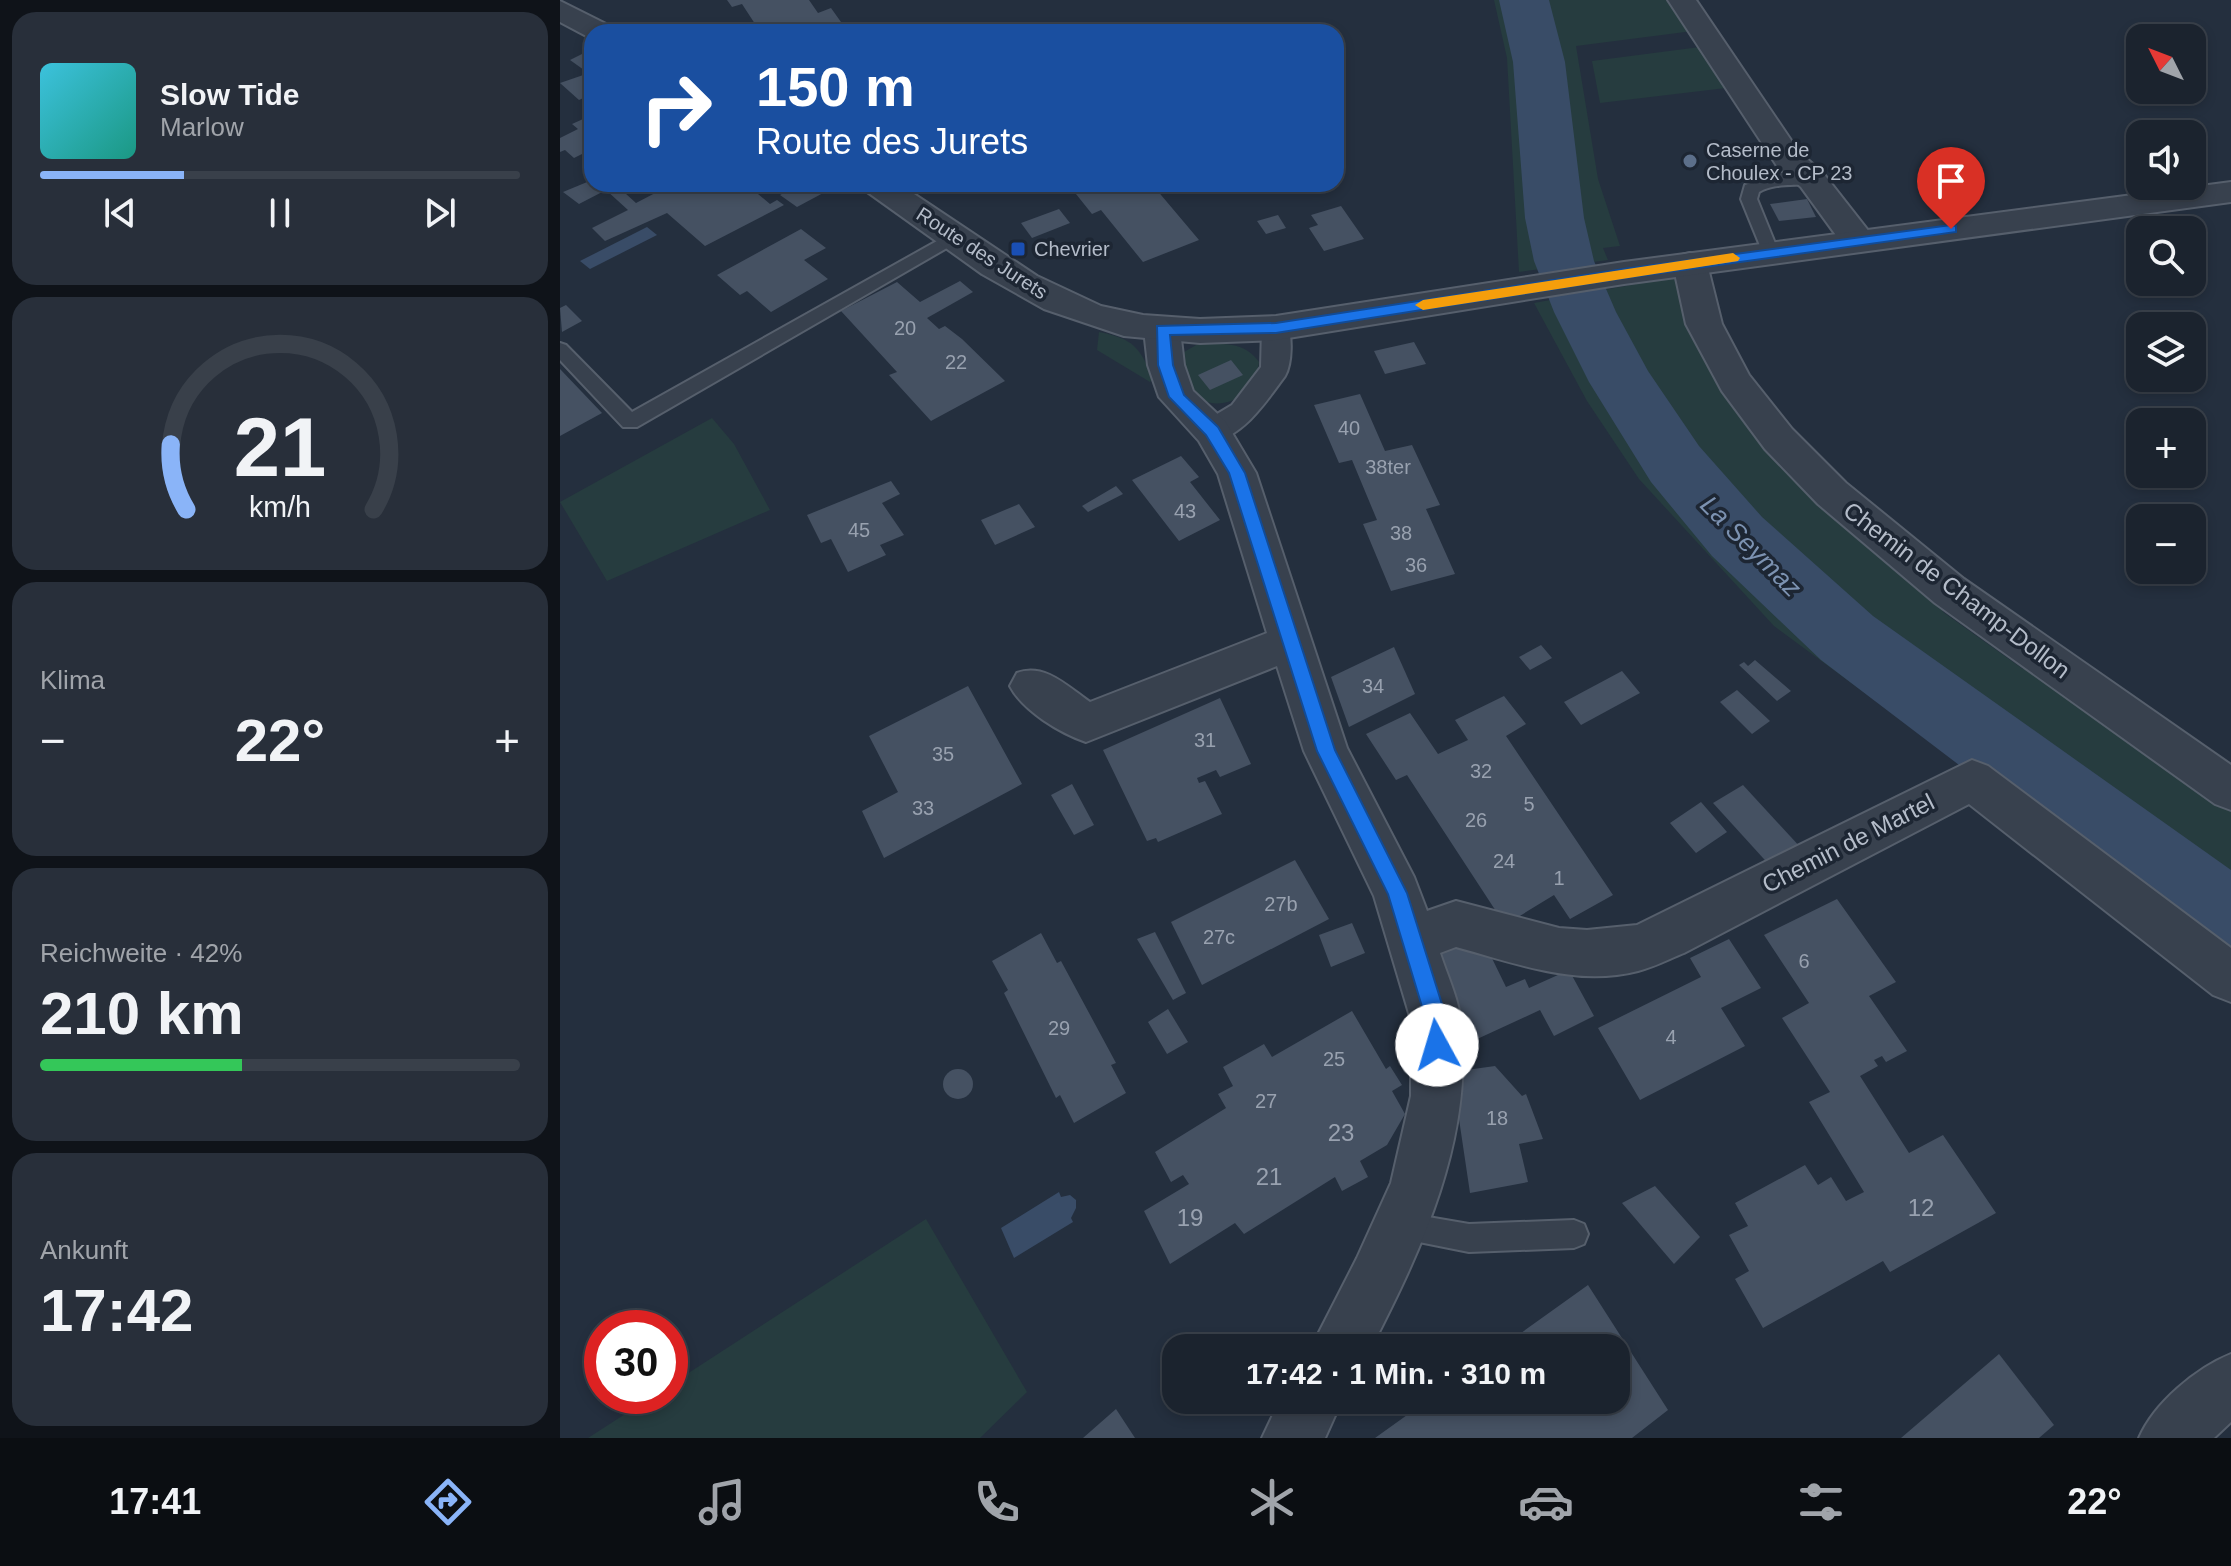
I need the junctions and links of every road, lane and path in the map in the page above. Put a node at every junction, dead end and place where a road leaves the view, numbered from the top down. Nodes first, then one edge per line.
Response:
1 (1682, 0) edge
2 (560, 10) edge
3 (585, 24) edge
4 (1812, 180) junction
5 (888, 192) edge
6 (2231, 192) edge
7 (953, 237) junction
8 (1858, 241) junction
9 (1771, 253) junction
10 (1690, 264) junction
11 (1276, 328) junction
12 (1162, 330) junction
13 (560, 349) edge
14 (1212, 431) junction
15 (1293, 641) junction
16 (1032, 686) dead end
17 (2231, 790) edge
18 (1413, 939) junction
19 (2231, 978) edge
20 (1399, 1226) junction
21 (1574, 1234) dead end
22 (1347, 1334) edge
23 (2231, 1383) edge
24 (1305, 1414) edge
25 (1292, 1438) edge
26 (2169, 1438) edge

1 - 4 street
2 - 3 street
4 - 8 street
4 - 9 lane
5 - 7 street, Route des Jurets
6 - 8 street, Route des Jurets
7 - 12 street, Route des Jurets
7 - 13 lane
8 - 9 street, Route des Jurets
9 - 10 street, Route des Jurets
10 - 11 street, Route des Jurets
10 - 17 street, Chemin de Champ-Dollon
11 - 12 street, Route des Jurets
11 - 14 street
12 - 14 street
14 - 15 street
15 - 16 street
15 - 18 street
18 - 19 street, Chemin de Martel
18 - 20 street
20 - 21 lane
20 - 22 street
23 - 26 street
24 - 25 street

